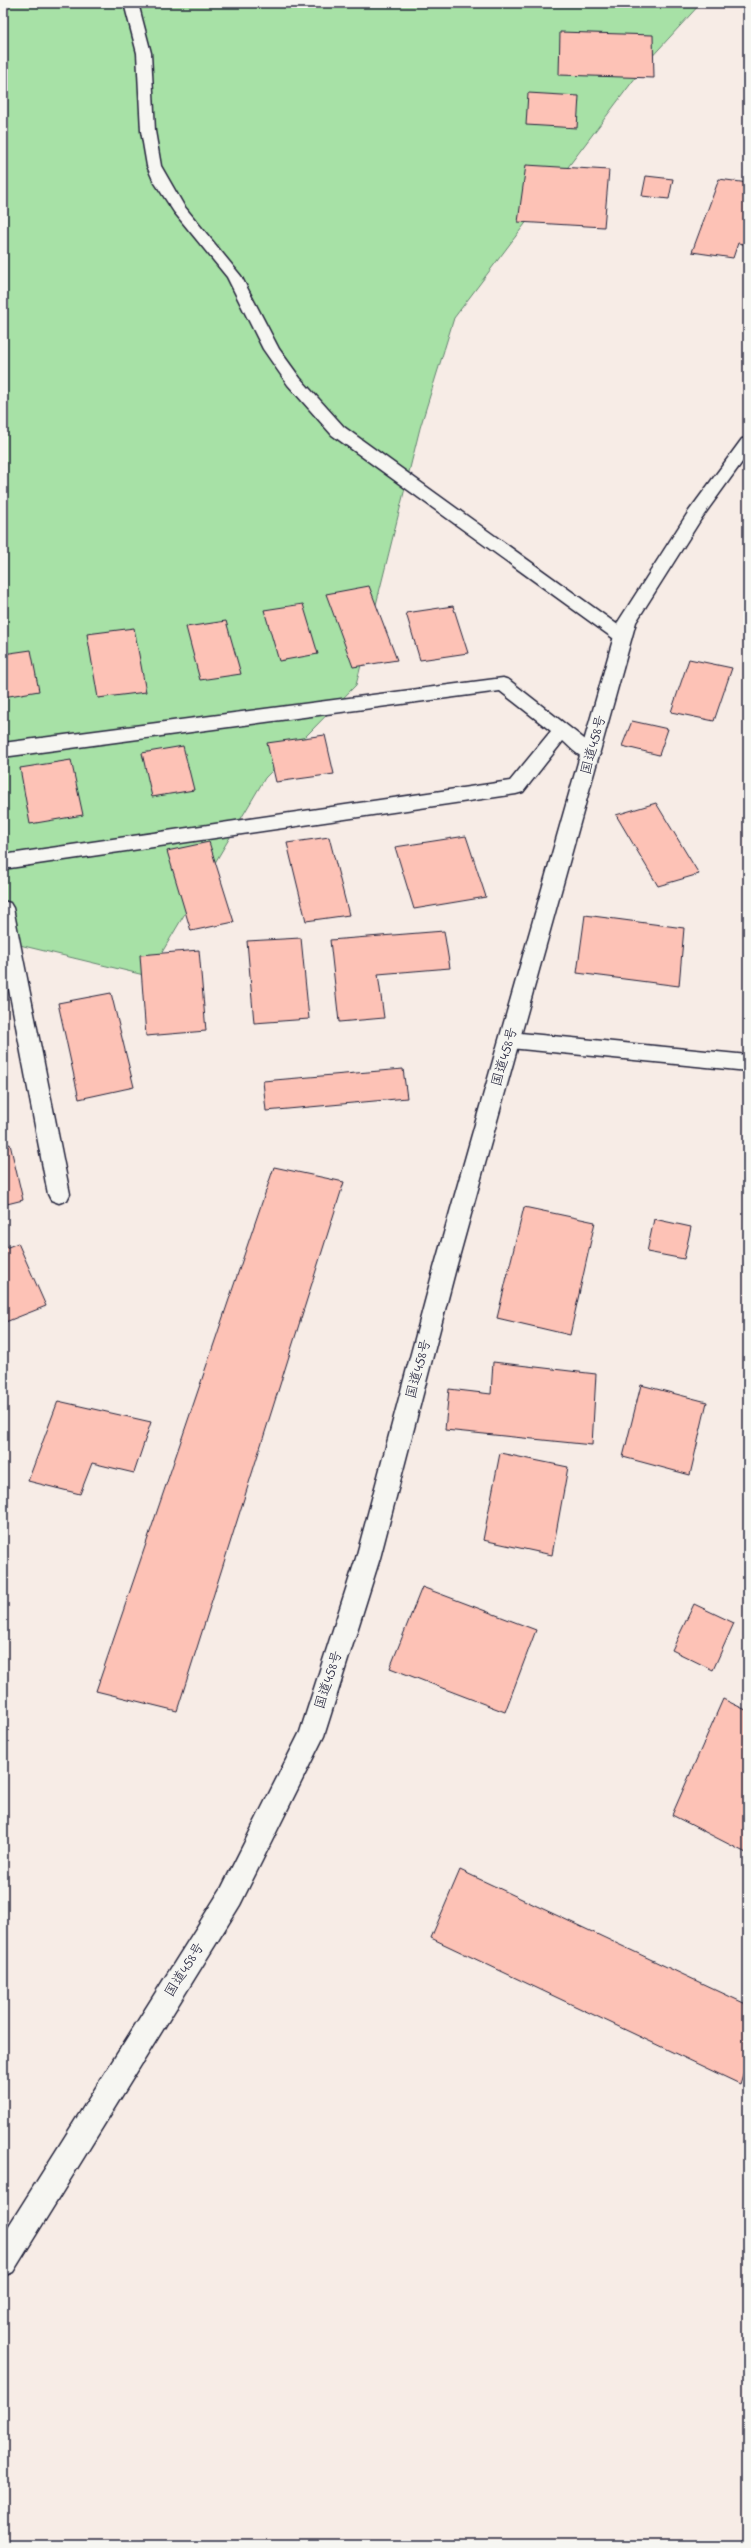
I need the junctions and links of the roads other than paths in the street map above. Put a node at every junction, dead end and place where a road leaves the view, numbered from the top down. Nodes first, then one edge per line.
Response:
1 (131, 3) edge
2 (748, 443) edge
3 (623, 637) junction
4 (561, 730) junction
5 (3, 750) edge
6 (591, 754) junction
7 (3, 862) edge
8 (3, 908) edge
9 (510, 1040) junction
10 (748, 1063) edge
11 (58, 1194) dead end
12 (3, 2262) edge

1 - 3 main road
2 - 3 main road, 国道458号
3 - 6 main road, 国道458号
4 - 5 main road
4 - 6 main road
4 - 7 main road
6 - 9 main road, 国道458号
8 - 11 main road
9 - 10 main road
9 - 12 main road, 国道458号

